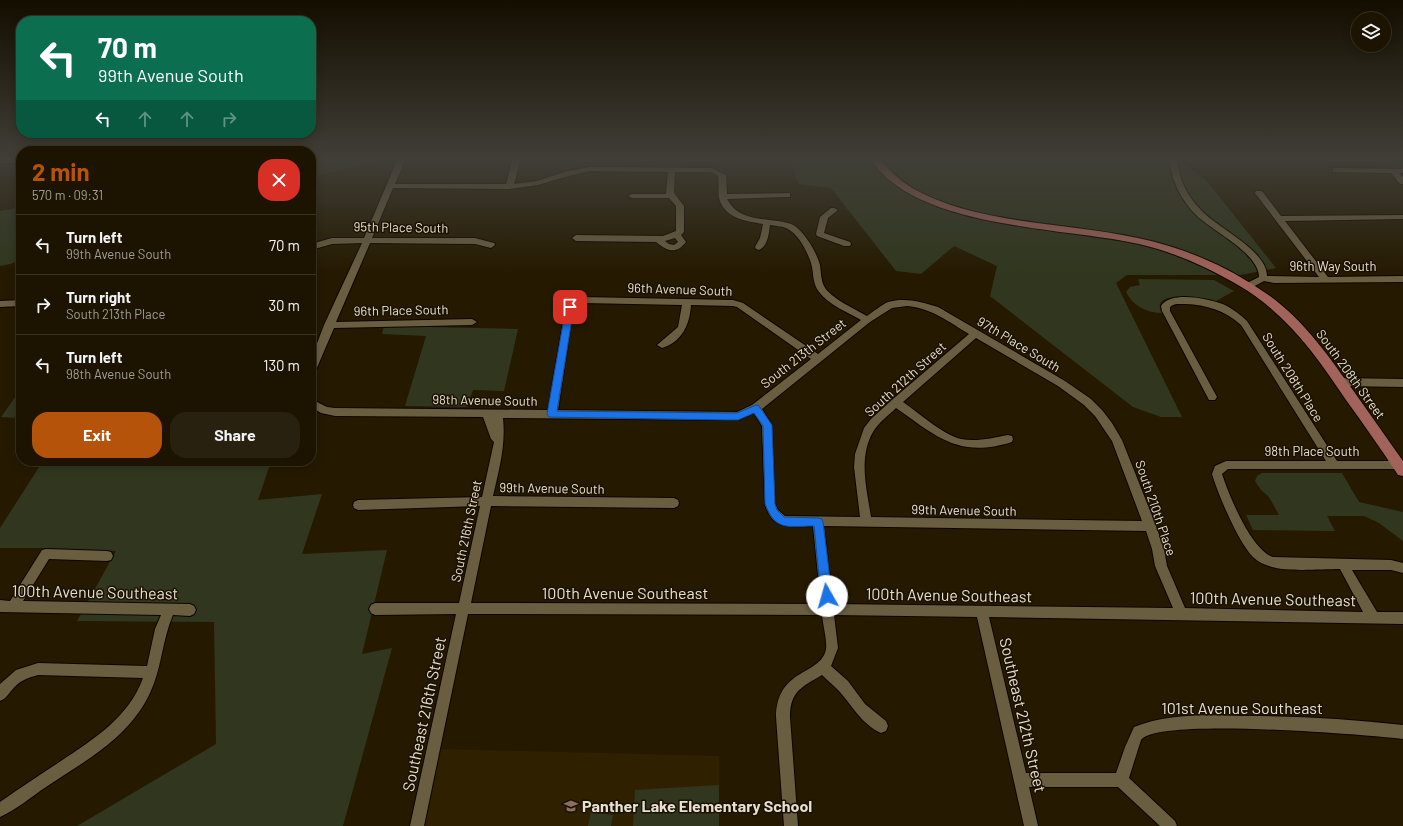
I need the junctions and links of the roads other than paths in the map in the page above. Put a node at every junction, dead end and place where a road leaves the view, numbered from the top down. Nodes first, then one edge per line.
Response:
1 (671, 196) edge
2 (722, 196) edge
3 (385, 197) edge
4 (926, 197) edge
5 (1186, 197) edge
6 (1262, 197) edge
7 (834, 210) dead end
8 (1403, 217) edge
9 (1278, 219) junction
10 (767, 222) junction
11 (820, 234) junction
12 (678, 235) junction
13 (576, 238) dead end
14 (661, 239) junction
15 (366, 240) junction
16 (804, 240) junction
17 (847, 244) dead end
18 (491, 245) dead end
19 (316, 246) edge
20 (759, 247) dead end
21 (1263, 278) junction
22 (1325, 279) junction
23 (1403, 279) edge
24 (1248, 286) junction
25 (687, 301) junction
26 (16, 303) edge
27 (0, 304) edge
28 (919, 304) joint
29 (867, 320) junction
30 (472, 322) dead end
31 (329, 324) junction
32 (976, 333) junction
33 (662, 345) dead end
34 (316, 357) edge
35 (818, 359) junction
36 (1340, 382) junction
37 (1403, 383) edge
38 (1212, 397) dead end
39 (896, 402) junction
40 (316, 406) edge
41 (756, 408) junction
42 (486, 414) junction
43 (498, 414) junction
44 (552, 414) junction
45 (1101, 415) joint
46 (1008, 439) dead end
47 (496, 459) junction
48 (1334, 465) junction
49 (1402, 467) edge
50 (487, 501) junction
51 (674, 503) dead end
52 (358, 505) dead end
53 (818, 522) junction
54 (866, 522) junction
55 (1150, 526) junction
56 (107, 556) dead end
57 (1343, 564) junction
58 (1403, 568) edge
59 (0, 606) edge
60 (13, 606) junction
61 (465, 608) junction
62 (170, 609) junction
63 (375, 609) dead end
64 (190, 610) dead end
65 (829, 610) junction
66 (982, 612) junction
67 (1181, 613) junction
68 (1373, 617) junction
69 (1403, 618) edge
70 (823, 667) junction
71 (152, 672) junction
72 (0, 695) edge
73 (881, 726) dead end
74 (1403, 732) edge
75 (1020, 780) junction
76 (1121, 780) junction
77 (0, 810) edge
78 (417, 826) edge
79 (791, 826) edge
80 (1031, 826) edge
81 (1170, 826) edge

1 - 12 street
2 - 10 street
3 - 15 street
4 - 24 main road, South 208th Street
5 - 21 street
6 - 9 street
7 - 11 street
8 - 9 street
9 - 22 street
10 - 16 street
10 - 20 street
11 - 16 street
11 - 17 street
12 - 14 street
12 - 14 street
13 - 14 street
15 - 18 street, 95th Place South
15 - 19 street, 95th Place South
15 - 31 street
16 - 29 street, South 213th Street
21 - 22 street, 96th Way South
21 - 24 street
22 - 23 street, 96th Way South
24 - 36 main road, South 208th Street
25 - 33 street
25 - 35 street, 96th Avenue South
25 - 44 street, 96th Avenue South
26 - 27 street
28 - 29 street, South 213th Street
28 - 32 street, 97th Place South
29 - 35 street, South 213th Street
30 - 31 street, 96th Place South
31 - 34 street
32 - 39 street, South 212th Street
32 - 45 street, 97th Place South
35 - 41 street, South 213th Street
36 - 37 street
36 - 49 main road, South 208th Street
38 - 48 street, South 208th Place
39 - 46 street
39 - 54 street, South 212th Street
40 - 42 street, 98th Avenue South
41 - 44 street, 98th Avenue South
41 - 53 street, 99th Avenue South
42 - 43 street, 98th Avenue South
42 - 47 street, South 216th Street
43 - 44 street, 98th Avenue South
43 - 47 street, South 216th Street
45 - 55 street, South 210th Place
47 - 50 street, South 216th Street
48 - 49 street, 98th Place South
48 - 57 street, 98th Place South
50 - 51 street, 99th Avenue South
50 - 52 street, 99th Avenue South
50 - 61 street, South 216th Street
53 - 54 street, 99th Avenue South
53 - 65 street
54 - 55 street, 99th Avenue South
55 - 67 street, South 210th Place
56 - 60 street
57 - 58 street
57 - 68 street
59 - 60 street, 100th Avenue Southeast
60 - 62 street, 100th Avenue Southeast
61 - 63 street, 100th Avenue Southeast
61 - 65 street, 100th Avenue Southeast
61 - 78 street, Southeast 216th Street
62 - 64 street, 100th Avenue Southeast
62 - 71 street
65 - 66 street, 100th Avenue Southeast
65 - 70 street
66 - 67 street, 100th Avenue Southeast
66 - 75 street, Southeast 212th Street
67 - 68 street, 100th Avenue Southeast
68 - 69 street, 100th Avenue Southeast
70 - 73 street
70 - 79 street
71 - 72 street
71 - 77 street
74 - 76 street, 101st Avenue Southeast
75 - 76 street
75 - 80 street, Southeast 212th Street
76 - 81 street

